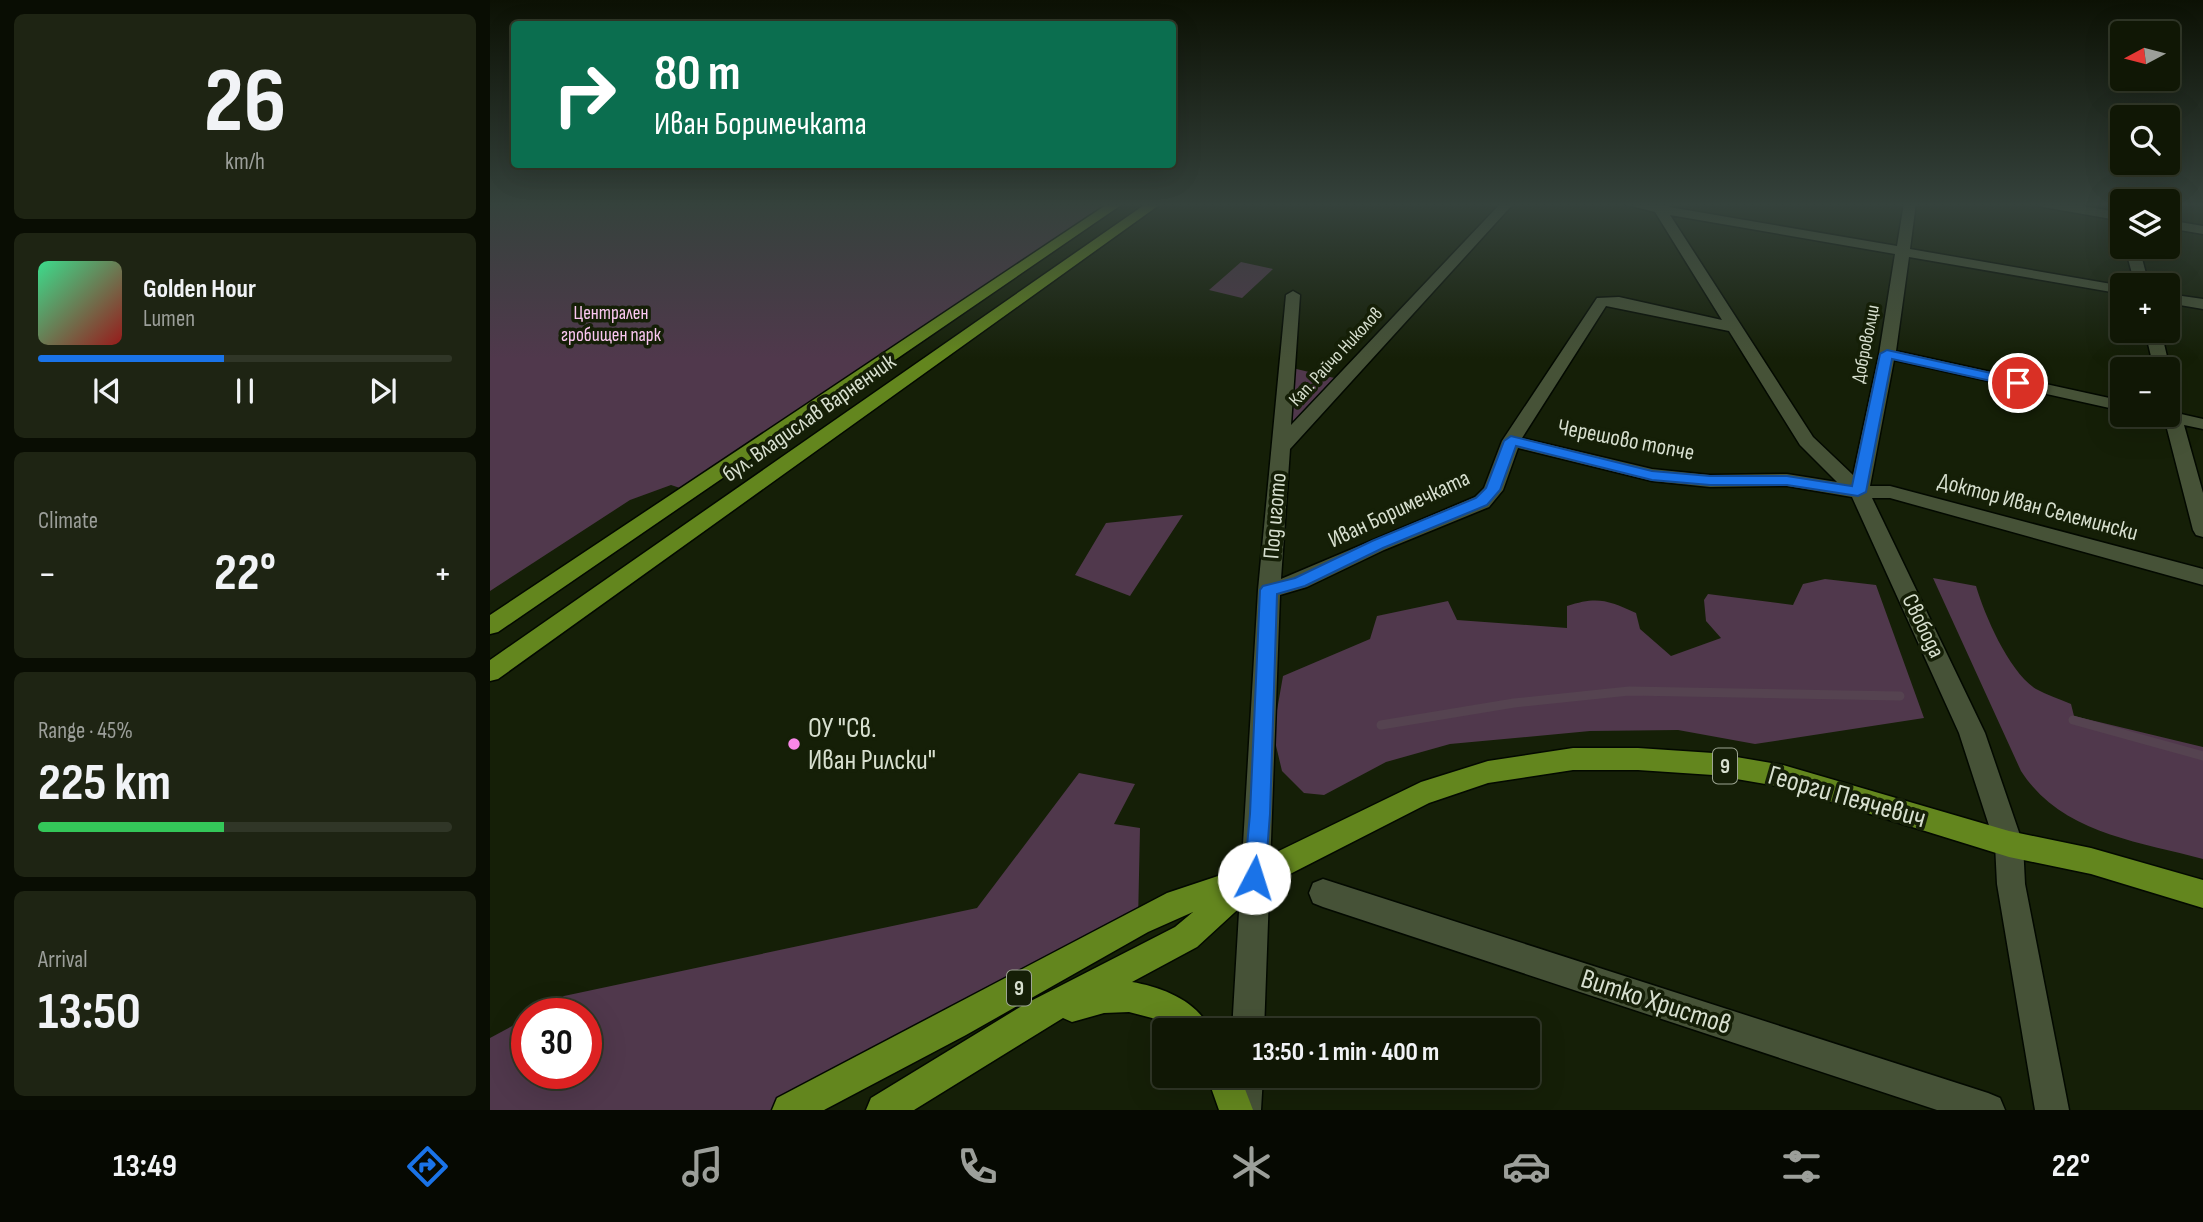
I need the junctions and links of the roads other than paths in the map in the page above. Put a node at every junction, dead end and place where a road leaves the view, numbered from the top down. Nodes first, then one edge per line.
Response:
1 (1041, 255) edge
2 (1083, 255) edge
3 (1460, 255) edge
4 (1691, 255) edge
5 (1904, 255) edge
6 (1920, 255) edge
7 (2110, 288) edge
8 (1293, 295) dead end
9 (2180, 300) edge
10 (2203, 304) edge
11 (1734, 327) junction
12 (1887, 354) junction
13 (2110, 403) edge
14 (2180, 419) edge
15 (2203, 424) edge
16 (2170, 427) edge
17 (1511, 441) junction
18 (1281, 447) junction
19 (1858, 492) junction
20 (2203, 530) edge
21 (2203, 577) edge
22 (1269, 590) junction
23 (490, 626) edge
24 (490, 673) edge
25 (2009, 844) junction
26 (1254, 878) junction
27 (1324, 893) dead end
28 (2203, 894) edge
29 (1036, 1015) junction
30 (1180, 1018) edge
31 (1249, 1018) edge
32 (1228, 1088) edge
33 (1245, 1088) edge
34 (789, 1110) edge
35 (883, 1110) edge
36 (1236, 1110) edge
37 (1244, 1110) edge
38 (1988, 1110) edge
39 (2052, 1110) edge

1 - 23 main road, бул. Владислав Варненчик
2 - 24 main road, бул. Владислав Варненчик
3 - 18 street, Кап. Райчо Николов
4 - 11 street, Свобода
5 - 12 street, Доброволци
6 - 7 street
8 - 18 street, Под игото
9 - 10 street
11 - 17 street, Иван Боримечката
11 - 19 street, Свобода
12 - 13 street
12 - 19 street, Доброволци
14 - 15 street
16 - 20 street
17 - 19 street, Черешово топче
17 - 22 street, Иван Боримечката
18 - 22 street, Под игото
19 - 21 street, Доктор Иван Селемински
19 - 25 street, Свобода
22 - 26 street, Под игото
25 - 26 main road, Георги Пеячевич / 9
25 - 28 main road, Георги Пеячевич / 9
25 - 39 street, Свобода
26 - 29 main road, 9
26 - 31 street, Под игото
26 - 34 main road, 9
27 - 38 street, Витко Христов
29 - 30 main road
29 - 35 main road, 9
32 - 36 main road
33 - 37 street

